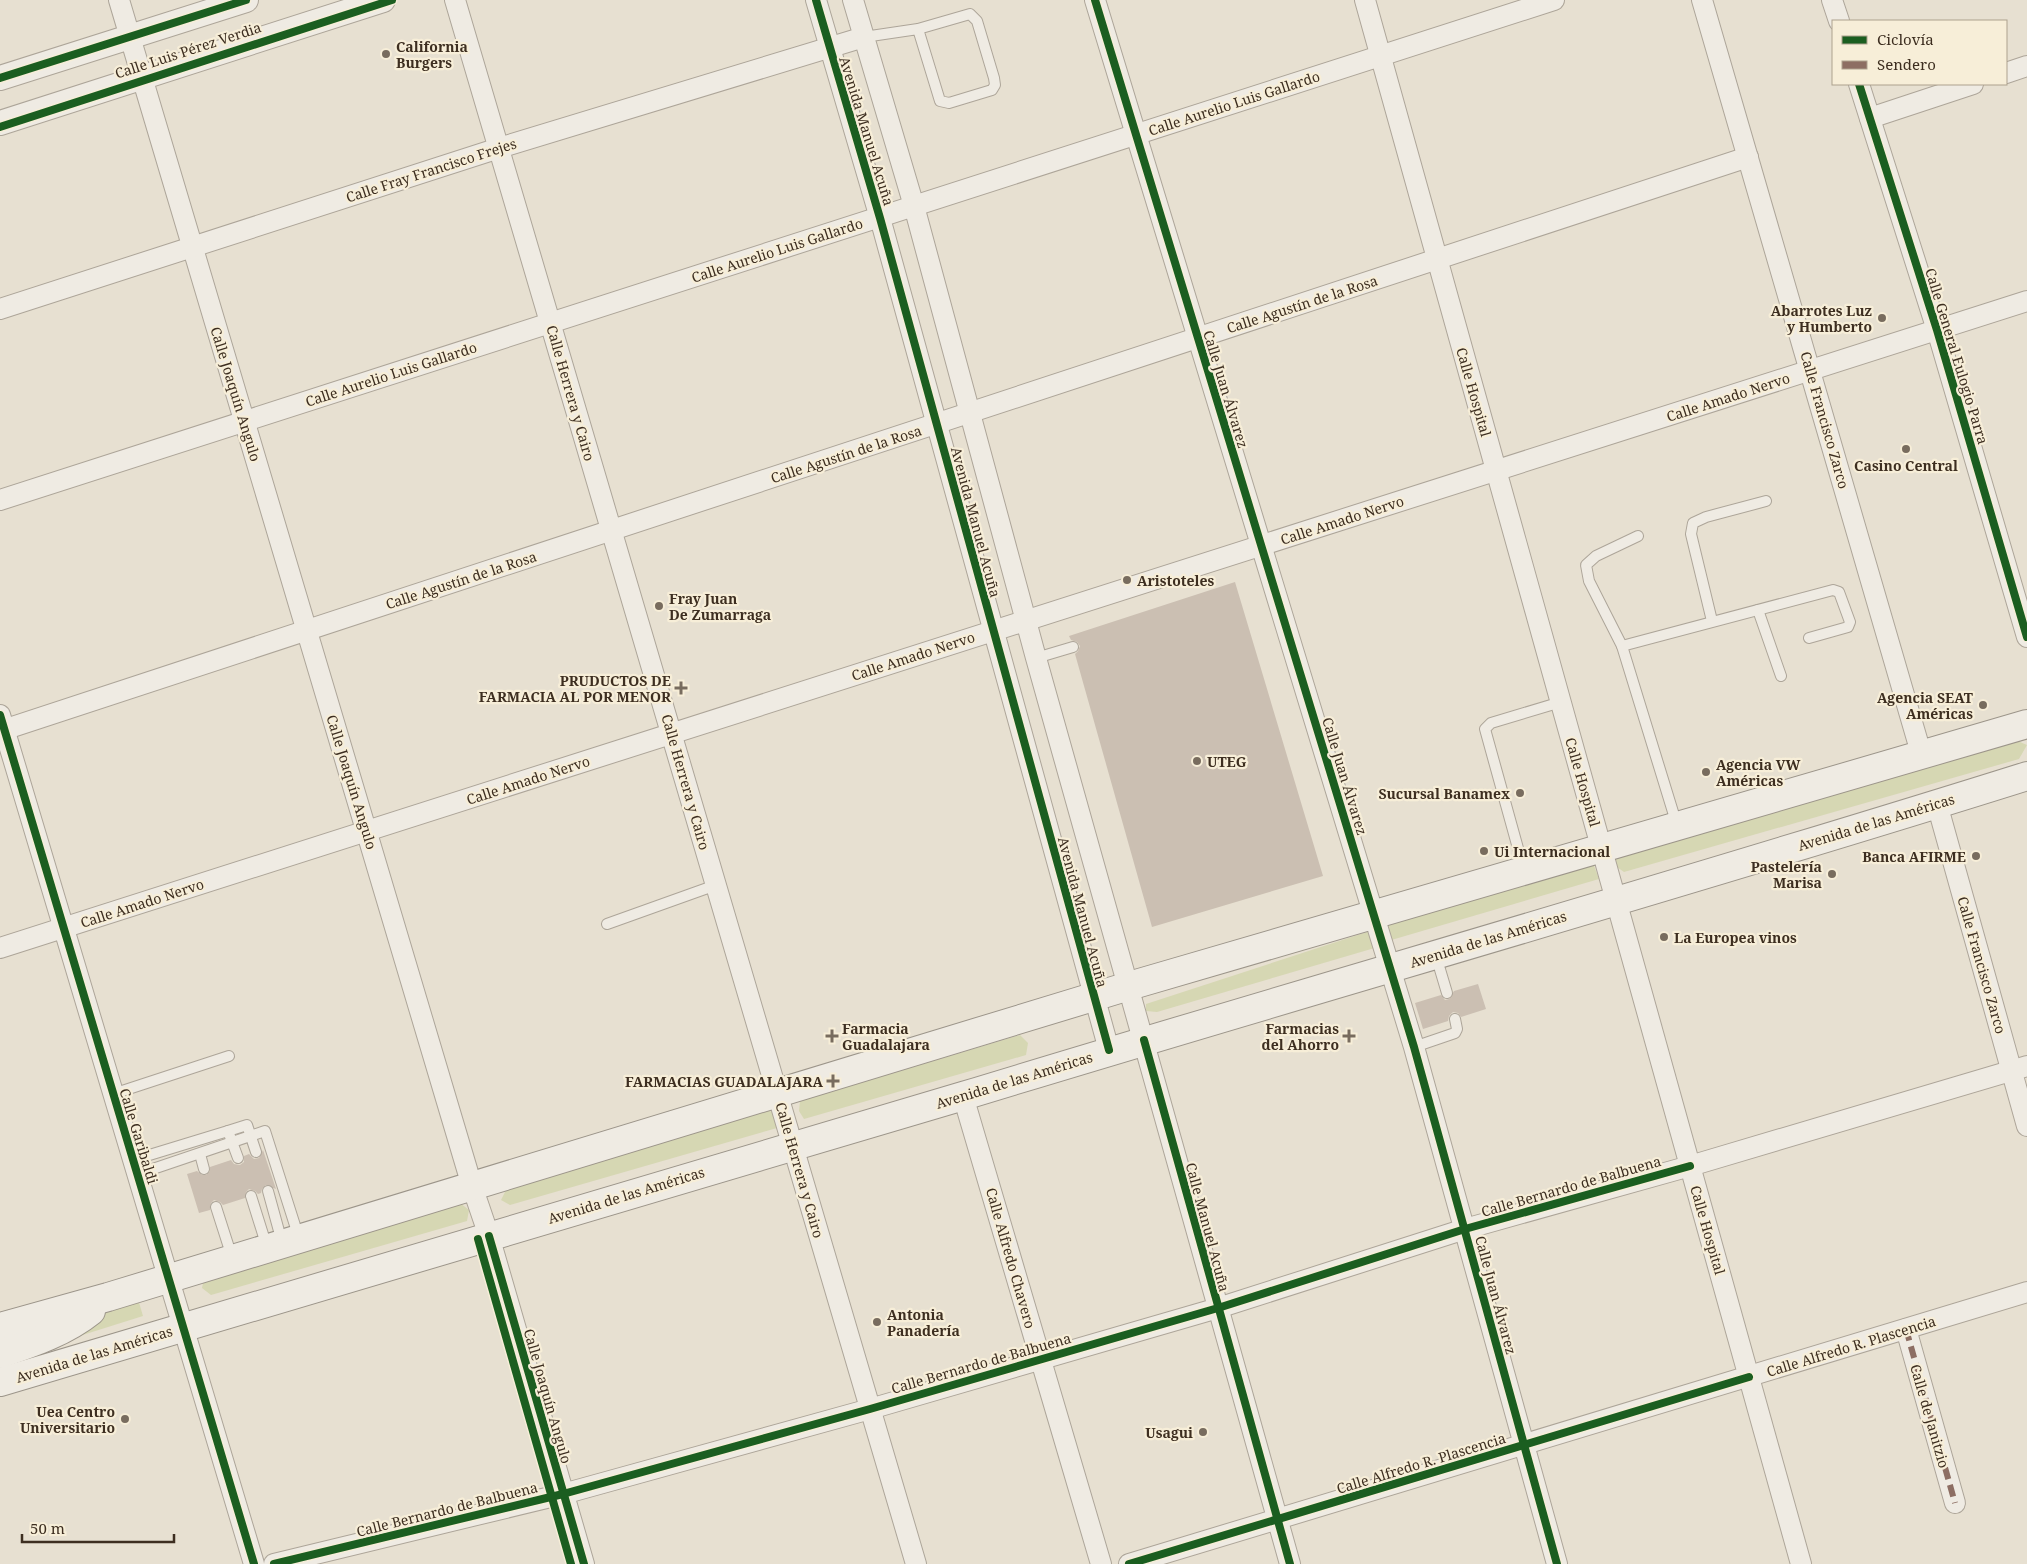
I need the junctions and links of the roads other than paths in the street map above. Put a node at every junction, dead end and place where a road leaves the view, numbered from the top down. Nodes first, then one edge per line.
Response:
1 (119, 0) edge
2 (246, 0) edge
3 (383, 0) edge
4 (455, 0) edge
5 (816, 0) edge
6 (853, 0) edge
7 (1095, 0) edge
8 (1365, 0) edge
9 (1554, 0) edge
10 (1702, 0) edge
11 (1832, 0) edge
12 (1839, 20) edge
13 (918, 28) junction
14 (130, 37) junction
15 (864, 37) junction
16 (829, 47) junction
17 (1380, 56) junction
18 (2027, 66) edge
19 (2007, 73) edge
20 (0, 78) edge
21 (142, 78) junction
22 (1859, 85) edge
23 (1970, 85) edge
24 (1870, 118) junction
25 (0, 124) edge
26 (1135, 135) junction
27 (498, 148) junction
28 (1748, 157) junction
29 (914, 206) junction
30 (880, 218) junction
31 (192, 247) junction
32 (1437, 259) junction
33 (2027, 301) edge
34 (0, 309) edge
35 (550, 323) junction
36 (1937, 330) junction
37 (1197, 338) junction
38 (1810, 370) junction
39 (969, 414) junction
40 (244, 421) junction
41 (936, 424) junction
42 (1496, 471) junction
43 (0, 500) edge
44 (1766, 501) dead end
45 (612, 530) junction
46 (1638, 536) dead end
47 (1260, 546) junction
48 (1758, 610) junction
49 (1027, 620) junction
50 (1712, 621) junction
51 (306, 630) junction
52 (992, 631) junction
53 (2027, 637) edge
54 (1809, 638) dead end
55 (1622, 646) junction
56 (1073, 647) dead end
57 (1036, 658) junction
58 (1781, 676) dead end
59 (1561, 702) junction
60 (2027, 724) edge
61 (2, 725) edge
62 (671, 734) junction
63 (1921, 754) junction
64 (2027, 776) edge
65 (1936, 804) junction
66 (1677, 826) junction
67 (366, 831) junction
68 (1602, 849) junction
69 (1525, 871) junction
70 (716, 885) junction
71 (1617, 900) junction
72 (1375, 915) junction
73 (607, 924) dead end
74 (64, 928) junction
75 (0, 948) edge
76 (1435, 955) junction
77 (1391, 969) junction
78 (1129, 986) junction
79 (1447, 993) dead end
80 (1094, 998) junction
81 (1455, 1019) dead end
82 (1144, 1040) junction
83 (1414, 1047) junction
84 (1109, 1050) junction
85 (229, 1056) dead end
86 (2019, 1068) edge
87 (113, 1094) junction
88 (778, 1095) junction
89 (963, 1096) junction
90 (2027, 1126) edge
91 (228, 1131) junction
92 (251, 1136) junction
93 (233, 1143) junction
94 (793, 1145) junction
95 (256, 1152) dead end
96 (200, 1154) junction
97 (238, 1158) dead end
98 (1690, 1166) junction
99 (135, 1167) junction
100 (204, 1169) dead end
101 (472, 1186) junction
102 (268, 1191) dead end
103 (252, 1196) dead end
104 (216, 1207) dead end
105 (1465, 1229) junction
106 (489, 1236) junction
107 (283, 1243) junction
108 (232, 1258) junction
109 (168, 1277) junction
110 (2027, 1292) edge
111 (108, 1297) junction
112 (1218, 1308) junction
113 (0, 1327) edge
114 (183, 1327) junction
115 (1906, 1329) junction
116 (0, 1354) edge
117 (1040, 1358) junction
118 (1750, 1377) junction
119 (0, 1382) edge
120 (870, 1409) junction
121 (1524, 1445) junction
122 (563, 1494) junction
123 (1955, 1503) dead end
124 (1277, 1520) junction
125 (254, 1564) edge
126 (274, 1564) edge
127 (584, 1564) edge
128 (916, 1564) edge
129 (1101, 1564) edge
130 (1129, 1564) edge
131 (1290, 1564) edge
132 (1556, 1564) edge
133 (1802, 1564) edge

1 - 14 street, Calle Joaquín Angulo
2 - 14 street
3 - 21 street, Calle Luis Pérez Verdia
4 - 27 street, Calle Herrera y Cairo
5 - 16 street, Avenida Manuel Acuña
6 - 15 street, Avenida Manuel Acuña
7 - 26 street, Calle Juan Álvarez
8 - 17 street, Calle Hospital
9 - 17 street, Calle Aurelio Luis Gallardo
10 - 28 street, Calle Francisco Zarco
11 - 12 street
13 - 13 lane
13 - 15 lane
14 - 20 street
14 - 21 street, Calle Joaquín Angulo
15 - 16 street, Calle Fray Francisco Frejes
15 - 29 street, Avenida Manuel Acuña
16 - 27 street, Calle Fray Francisco Frejes
16 - 30 street, Avenida Manuel Acuña
17 - 26 street, Calle Aurelio Luis Gallardo
17 - 32 street, Calle Hospital
18 - 19 street
21 - 25 street, Calle Luis Pérez Verdia
21 - 31 street, Calle Joaquín Angulo
22 - 24 street, Calle General Eulogio Parra
23 - 24 street
24 - 36 street, Calle General Eulogio Parra
26 - 29 street, Calle Aurelio Luis Gallardo
26 - 37 street, Calle Juan Álvarez
27 - 31 street, Calle Fray Francisco Frejes
27 - 35 street, Calle Herrera y Cairo
28 - 32 street, Calle Agustín de la Rosa
28 - 38 street, Calle Francisco Zarco
29 - 30 street, Calle Aurelio Luis Gallardo
29 - 39 street, Avenida Manuel Acuña
30 - 35 street, Calle Aurelio Luis Gallardo
30 - 41 street, Avenida Manuel Acuña
31 - 34 street, Calle Fray Francisco Frejes
31 - 40 street, Calle Joaquín Angulo
32 - 37 street, Calle Agustín de la Rosa
32 - 42 street, Calle Hospital
33 - 36 street, Calle Amado Nervo
35 - 40 street, Calle Aurelio Luis Gallardo
35 - 45 street, Calle Herrera y Cairo
36 - 38 street, Calle Amado Nervo
36 - 53 street, Calle General Eulogio Parra
37 - 39 street, Calle Agustín de la Rosa
37 - 47 street, Calle Juan Álvarez
38 - 42 street, Calle Amado Nervo
38 - 63 street, Calle Francisco Zarco
39 - 41 street, Calle Agustín de la Rosa
39 - 49 street, Avenida Manuel Acuña
40 - 43 street, Calle Aurelio Luis Gallardo
40 - 51 street, Calle Joaquín Angulo
41 - 45 street, Calle Agustín de la Rosa
41 - 52 street, Avenida Manuel Acuña
42 - 47 street, Calle Amado Nervo
42 - 59 street, Calle Hospital
44 - 50 lane
45 - 51 street, Calle Agustín de la Rosa
45 - 62 street, Calle Herrera y Cairo
46 - 55 lane
47 - 49 street, Calle Amado Nervo
47 - 72 street, Calle Juan Álvarez
48 - 50 lane
48 - 54 lane
48 - 58 lane
49 - 52 street, Calle Amado Nervo
49 - 57 street, Avenida Manuel Acuña
50 - 55 lane
51 - 61 street, Calle Agustín de la Rosa
51 - 67 street, Calle Joaquín Angulo
52 - 62 street, Calle Amado Nervo
52 - 80 street, Avenida Manuel Acuña
55 - 66 lane
56 - 57 lane
57 - 78 street, Avenida Manuel Acuña
59 - 68 street, Calle Hospital
59 - 69 lane
60 - 63 main road
61 - 74 street, Calle Garibaldi
62 - 67 street, Calle Amado Nervo
62 - 70 street, Calle Herrera y Cairo
63 - 66 main road
64 - 65 main road, Avenida de las Américas
65 - 71 main road, Avenida de las Américas
65 - 86 street, Calle Francisco Zarco
66 - 68 main road
67 - 74 street, Calle Amado Nervo
67 - 101 street, Calle Joaquín Angulo
68 - 69 main road
68 - 71 street, Calle Hospital
69 - 72 main road
70 - 73 lane
70 - 88 street, Calle Herrera y Cairo
71 - 76 main road, Avenida de las Américas
71 - 98 street, Calle Hospital
72 - 77 street, Calle Juan Álvarez
72 - 78 main road
74 - 75 street, Calle Amado Nervo
74 - 87 street, Calle Garibaldi
76 - 77 main road, Avenida de las Américas
76 - 79 lane
77 - 82 main road, Avenida de las Américas
77 - 83 street, Calle Juan Álvarez
78 - 80 main road
78 - 82 street, Avenida Manuel Acuña
80 - 84 street, Avenida Manuel Acuña
80 - 88 main road
81 - 83 lane
82 - 84 main road, Avenida de las Américas
82 - 112 street, Calle Manuel Acuña
83 - 105 street, Calle Juan Álvarez
84 - 89 main road, Avenida de las Américas
85 - 87 lane
86 - 90 street, Calle Francisco Zarco
86 - 98 street, Calle Bernardo de Balbuena
87 - 99 street, Calle Garibaldi
88 - 94 street, Calle Herrera y Cairo
88 - 101 main road
89 - 94 main road, Avenida de las Américas
89 - 117 street, Calle Alfredo Chavero
91 - 92 lane
91 - 93 lane
91 - 99 lane
92 - 93 lane
92 - 95 lane
92 - 107 lane
93 - 96 lane
93 - 97 lane
94 - 106 main road, Avenida de las Américas
94 - 120 street, Calle Herrera y Cairo
96 - 99 lane
96 - 100 lane
98 - 105 street, Calle Bernardo de Balbuena
98 - 118 street, Calle Hospital
99 - 109 street, Calle Garibaldi
101 - 106 street, Calle Joaquín Angulo
101 - 107 main road
102 - 107 lane
103 - 107 lane
104 - 108 lane
105 - 112 street, Calle Bernardo de Balbuena
105 - 121 street, Calle Juan Álvarez
106 - 114 main road, Avenida de las Américas
106 - 122 street, Calle Joaquín Angulo
107 - 108 main road
108 - 109 main road
109 - 111 main road
109 - 114 street, Calle Garibaldi
110 - 115 street, Calle Alfredo R. Plascencia
111 - 113 main road
111 - 116 main road
112 - 117 street, Calle Bernardo de Balbuena
112 - 124 street, Calle Manuel Acuña
114 - 119 main road, Avenida de las Américas
114 - 125 street, Calle Garibaldi
115 - 118 street, Calle Alfredo R. Plascencia
115 - 123 street, Calle de Janitzio
117 - 120 street, Calle Bernardo de Balbuena
117 - 129 street, Calle Alfredo Chavero
118 - 121 street, Calle Alfredo R. Plascencia
118 - 133 street, Calle Hospital
120 - 122 street, Calle Bernardo de Balbuena
120 - 128 street, Calle Herrera y Cairo
121 - 124 street, Calle Alfredo R. Plascencia
121 - 132 street, Calle Juan Álvarez
122 - 126 street, Calle Bernardo de Balbuena
122 - 127 street, Calle Joaquín Angulo
124 - 130 street, Calle Alfredo R. Plascencia
124 - 131 street, Calle Manuel Acuña

